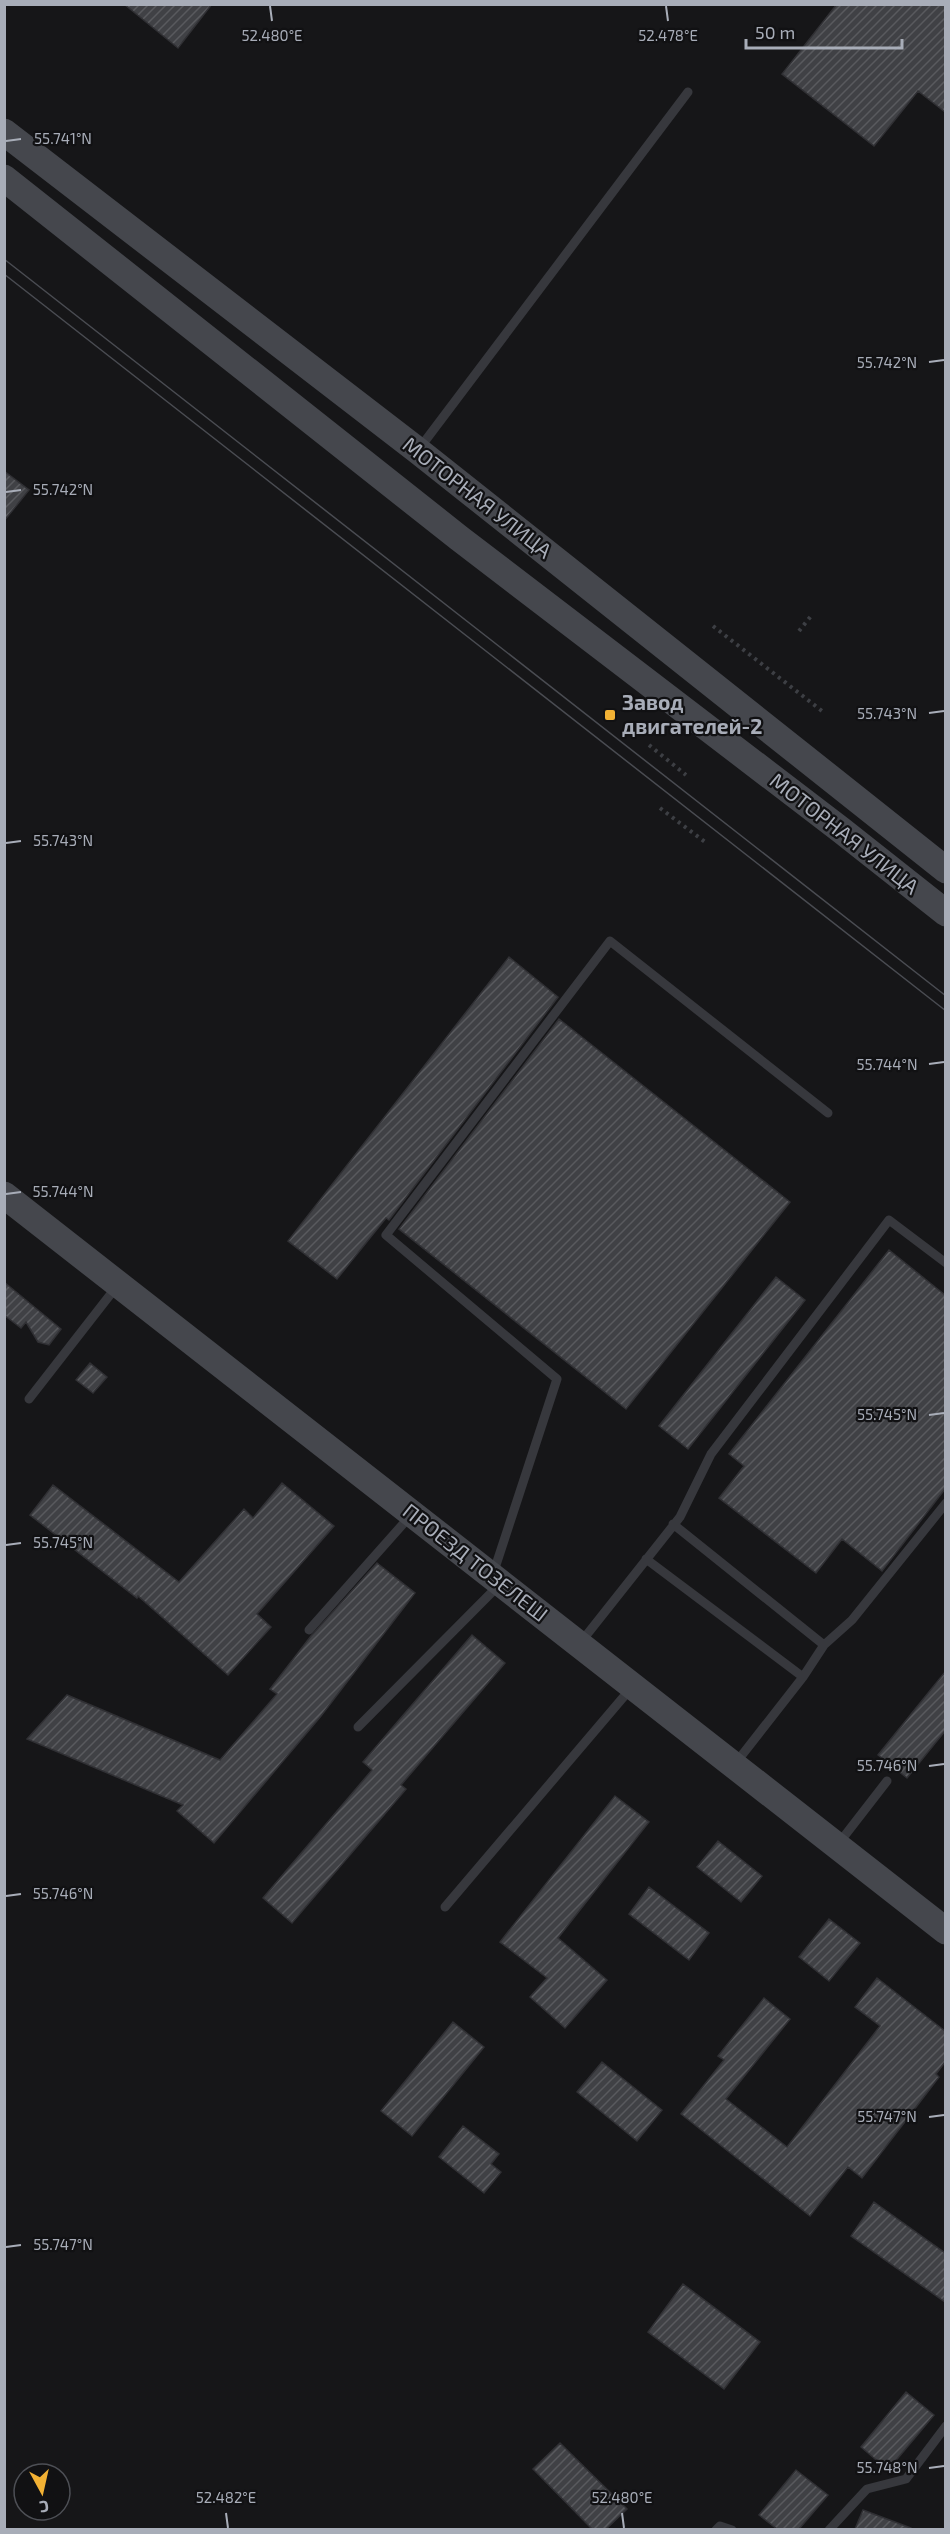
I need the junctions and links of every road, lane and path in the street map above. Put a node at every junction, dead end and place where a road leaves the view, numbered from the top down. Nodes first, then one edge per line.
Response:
1 (688, 92) dead end
2 (4, 132) edge
3 (4, 178) edge
4 (586, 227) junction
5 (596, 234) dead end
6 (177, 264) junction
7 (541, 287) junction
8 (551, 294) dead end
9 (153, 295) junction
10 (224, 300) junction
11 (198, 331) junction
12 (417, 450) junction
13 (811, 616) dead end
14 (713, 626) dead end
15 (799, 631) dead end
16 (822, 711) dead end
17 (649, 745) dead end
18 (687, 775) dead end
19 (660, 808) dead end
20 (705, 842) dead end
21 (945, 870) edge
22 (945, 913) edge
23 (828, 1113) dead end
24 (4, 1195) edge
25 (945, 1263) edge
26 (119, 1284) junction
27 (29, 1399) dead end
28 (945, 1503) edge
29 (412, 1514) junction
30 (674, 1524) junction
31 (646, 1559) junction
32 (497, 1580) junction
33 (309, 1630) dead end
34 (579, 1644) junction
35 (824, 1645) junction
36 (803, 1677) junction
37 (633, 1686) junction
38 (358, 1727) dead end
39 (734, 1765) junction
40 (887, 1780) dead end
41 (837, 1846) junction
42 (445, 1906) dead end
43 (945, 1931) edge
44 (945, 2426) edge
45 (716, 2529) edge
46 (732, 2529) edge
47 (829, 2529) edge

1 - 4 lane
2 - 6 main road, МОТОРНАЯ УЛИЦА
3 - 9 main road, МОТОРНАЯ УЛИЦА
4 - 5 lane
4 - 7 lane
6 - 9 main road
6 - 10 main road, МОТОРНАЯ УЛИЦА
7 - 8 lane
7 - 12 lane
9 - 11 main road, МОТОРНАЯ УЛИЦА
10 - 11 main road
10 - 12 main road, МОТОРНАЯ УЛИЦА
11 - 22 main road, МОТОРНАЯ УЛИЦА
12 - 21 main road, МОТОРНАЯ УЛИЦА
13 - 15 path
14 - 16 path
17 - 18 path
19 - 20 path
23 - 32 lane
24 - 26 main road, ПРОЕЗД ТОЗЕЛЕШ
25 - 30 lane
26 - 27 lane
26 - 29 main road, ПРОЕЗД ТОЗЕЛЕШ
28 - 35 lane
29 - 32 main road, ПРОЕЗД ТОЗЕЛЕШ
29 - 33 lane
30 - 31 lane
30 - 35 lane
31 - 34 lane
31 - 36 lane
32 - 34 main road, ПРОЕЗД ТОЗЕЛЕШ
32 - 38 lane
34 - 37 main road, ПРОЕЗД ТОЗЕЛЕШ
35 - 36 lane
36 - 39 lane
37 - 39 main road, ПРОЕЗД ТОЗЕЛЕШ
37 - 42 lane
39 - 41 main road, ПРОЕЗД ТОЗЕЛЕШ
40 - 41 lane
41 - 43 main road, ПРОЕЗД ТОЗЕЛЕШ
44 - 47 lane
45 - 46 lane

